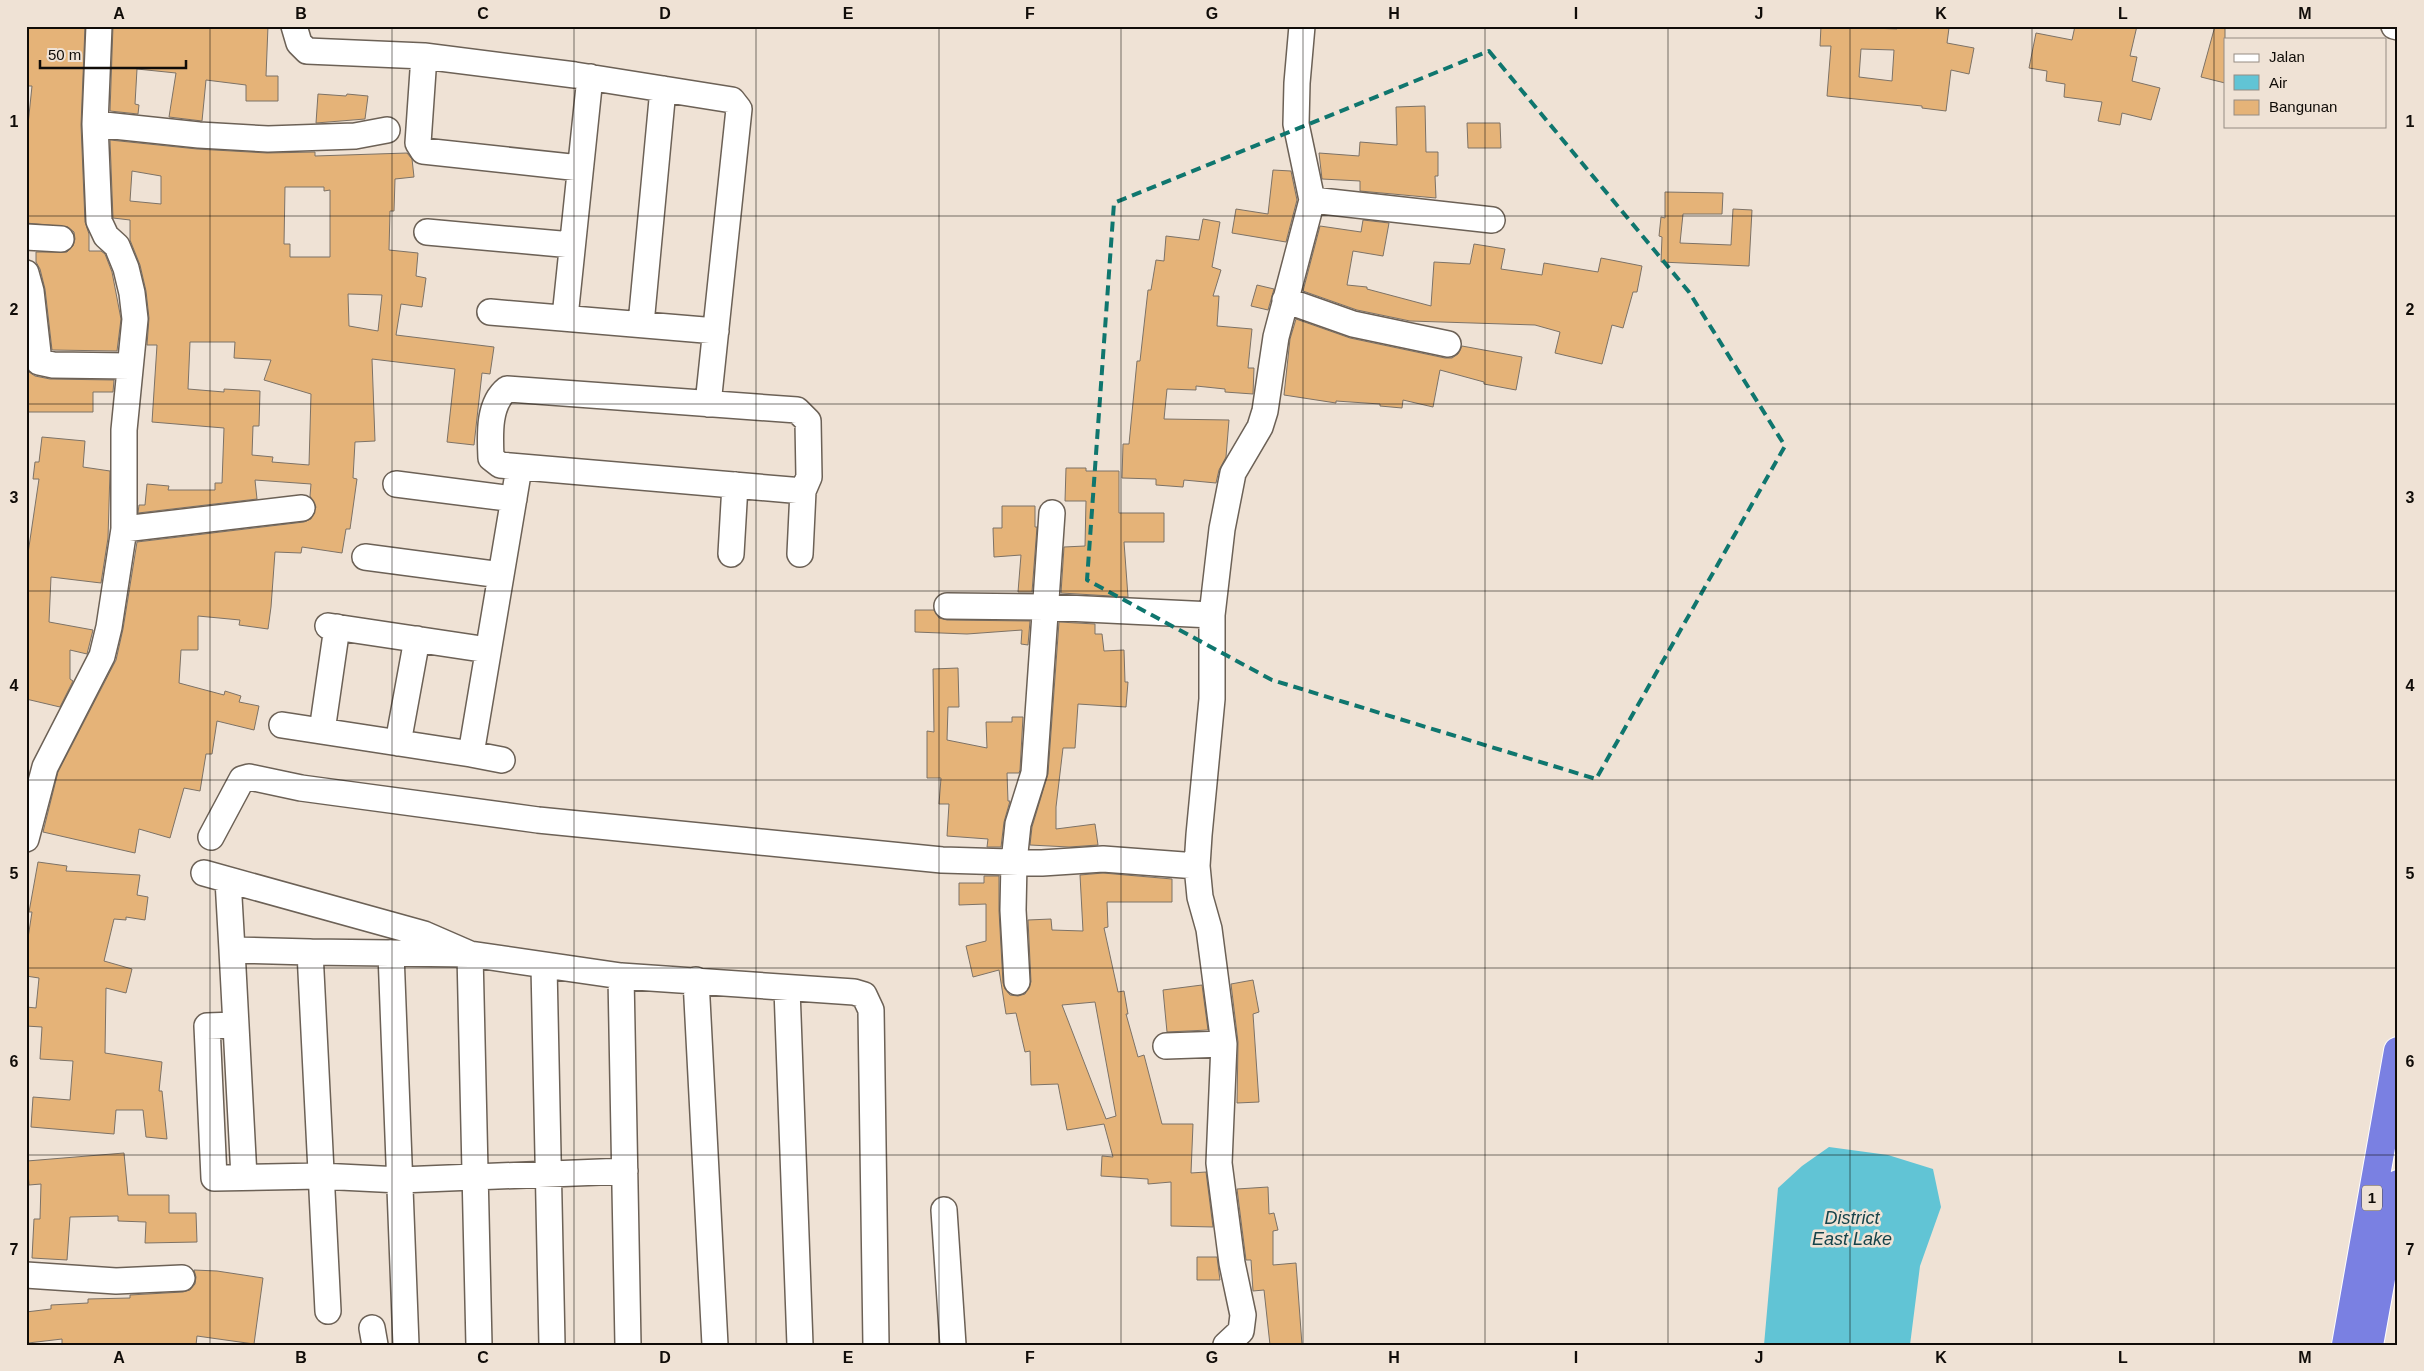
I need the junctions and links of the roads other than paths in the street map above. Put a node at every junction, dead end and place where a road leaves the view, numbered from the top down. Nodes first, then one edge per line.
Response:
1 (99, 26) edge
2 (294, 26) edge
3 (1302, 26) edge
4 (424, 56) junction
5 (590, 77) junction
6 (664, 89) junction
7 (95, 124) junction
8 (387, 130) dead end
9 (580, 168) junction
10 (1312, 200) junction
11 (1492, 220) dead end
12 (427, 232) dead end
13 (26, 237) edge
14 (61, 239) dead end
15 (572, 245) junction
16 (26, 273) edge
17 (1285, 300) junction
18 (490, 312) dead end
19 (565, 317) junction
20 (641, 324) junction
21 (716, 331) junction
22 (1448, 344) dead end
23 (130, 366) junction
24 (708, 404) junction
25 (519, 468) junction
26 (396, 484) dead end
27 (735, 485) junction
28 (803, 491) junction
29 (514, 499) junction
30 (302, 508) dead end
31 (1052, 513) dead end
32 (124, 529) junction
33 (730, 554) dead end
34 (800, 554) dead end
35 (365, 557) dead end
36 (501, 575) junction
37 (947, 606) dead end
38 (1046, 607) junction
39 (1212, 614) junction
40 (417, 639) junction
41 (488, 650) junction
42 (282, 725) dead end
43 (322, 731) junction
44 (398, 743) junction
45 (471, 754) junction
46 (502, 760) dead end
47 (212, 837) dead end
48 (26, 839) edge
49 (1014, 862) junction
50 (1197, 866) junction
51 (204, 873) dead end
52 (228, 880) junction
53 (232, 950) junction
54 (310, 952) junction
55 (391, 953) junction
56 (470, 954) junction
57 (544, 966) junction
58 (621, 976) junction
59 (696, 980) junction
60 (1017, 982) dead end
61 (787, 989) junction
62 (1224, 1044) junction
63 (1166, 1046) dead end
64 (2398, 1051) edge
65 (625, 1171) junction
66 (549, 1174) junction
67 (320, 1176) junction
68 (476, 1176) junction
69 (400, 1180) junction
70 (2398, 1184) edge
71 (944, 1210) dead end
72 (26, 1275) edge
73 (182, 1278) dead end
74 (328, 1312) dead end
75 (406, 1345) edge
76 (479, 1345) edge
77 (552, 1345) edge
78 (628, 1345) edge
79 (715, 1345) edge
80 (800, 1345) edge
81 (876, 1345) edge
82 (952, 1345) edge
83 (1226, 1345) edge
84 (2346, 1345) edge
85 (2369, 1345) edge

1 - 7 street
2 - 4 street
3 - 10 street
4 - 5 street
4 - 9 street
5 - 6 street
5 - 9 street
6 - 20 street
6 - 21 street
7 - 8 street
7 - 23 street
9 - 15 street
10 - 11 street
10 - 17 street
12 - 15 street
13 - 14 street
15 - 19 street
16 - 23 street
17 - 22 street
17 - 39 street
18 - 19 street
19 - 20 street
20 - 21 street
21 - 24 street
23 - 32 street
24 - 25 street
24 - 28 street
25 - 27 street
25 - 29 street
26 - 29 street
27 - 28 street
27 - 33 street
28 - 34 street
29 - 36 street
30 - 32 street
31 - 38 street
32 - 48 street
35 - 36 street
36 - 41 street
37 - 38 street
38 - 39 street
38 - 49 street
39 - 50 street
40 - 41 street
40 - 43 street
40 - 44 street
41 - 45 street
42 - 43 street
43 - 44 street
44 - 45 street
45 - 46 street
47 - 49 street
49 - 50 street
49 - 60 street
50 - 62 street
51 - 52 street
52 - 53 street
52 - 56 street
53 - 54 street
53 - 67 street
54 - 55 street
54 - 67 street
55 - 56 street
55 - 69 street
56 - 57 street
56 - 68 street
57 - 58 street
57 - 66 street
58 - 59 street
58 - 65 street
59 - 61 street
59 - 79 street
61 - 80 street
61 - 81 street
62 - 63 street
62 - 83 street
64 - 84 highway, 1
65 - 66 street
65 - 78 street
66 - 68 street
66 - 77 street
67 - 69 street
67 - 74 street
68 - 69 street
68 - 76 street
69 - 75 street
70 - 85 highway, 1
71 - 82 street
72 - 73 street

